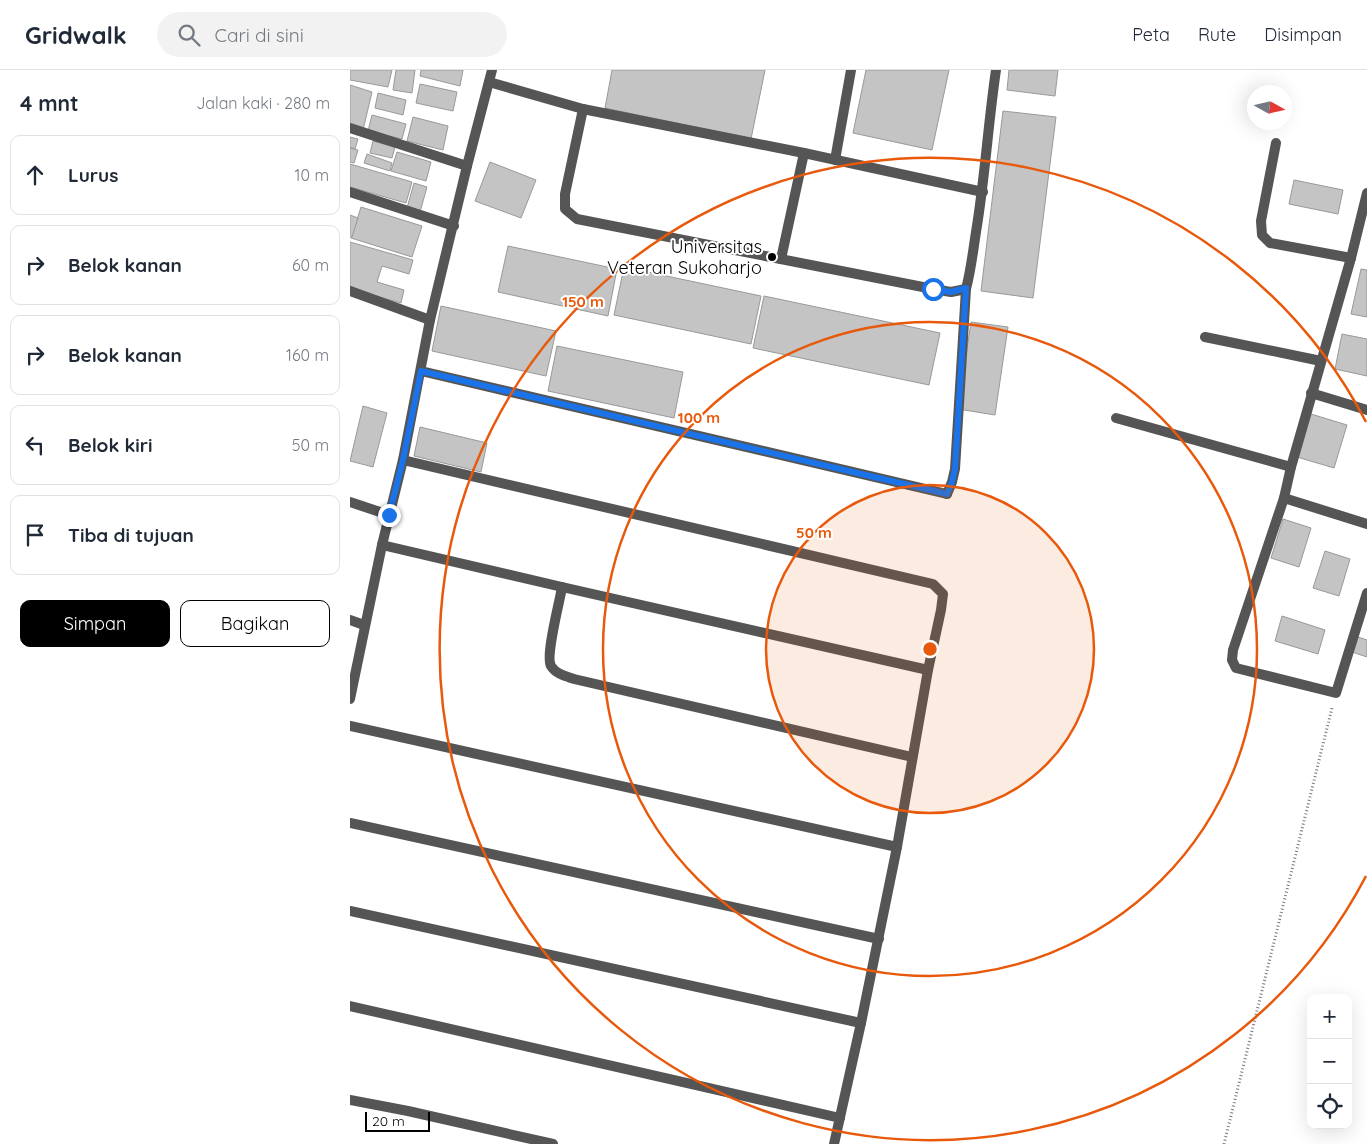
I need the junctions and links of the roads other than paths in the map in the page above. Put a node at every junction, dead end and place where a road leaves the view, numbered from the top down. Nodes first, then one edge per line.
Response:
1 (492, 70) edge
2 (851, 70) edge
3 (996, 70) edge
4 (489, 82) junction
5 (583, 109) junction
6 (350, 128) edge
7 (1276, 143) dead end
8 (804, 153) junction
9 (835, 160) junction
10 (467, 166) junction
11 (350, 192) edge
12 (983, 192) junction
13 (1367, 193) edge
14 (454, 226) junction
15 (1351, 258) junction
16 (781, 259) junction
17 (966, 288) junction
18 (350, 291) edge
19 (430, 320) junction
20 (1204, 337) dead end
21 (1321, 361) junction
22 (421, 371) junction
23 (1312, 393) junction
24 (1367, 410) edge
25 (1116, 418) dead end
26 (403, 460) junction
27 (1291, 467) junction
28 (1284, 498) junction
29 (350, 502) edge
30 (389, 515) junction
31 (1367, 524) edge
32 (382, 545) junction
33 (562, 588) junction
34 (1367, 593) edge
35 (350, 620) edge
36 (364, 625) junction
37 (928, 670) junction
38 (350, 699) edge
39 (350, 726) edge
40 (912, 757) junction
41 (350, 823) edge
42 (898, 846) junction
43 (350, 911) edge
44 (879, 939) junction
45 (350, 1006) edge
46 (861, 1023) junction
47 (350, 1100) edge
48 (840, 1118) junction
49 (553, 1144) edge
50 (834, 1144) edge

1 - 4 street
2 - 9 street
3 - 12 street
4 - 5 street
4 - 10 street
5 - 8 street
5 - 16 street
6 - 10 street
7 - 15 street
8 - 9 street
8 - 16 street
9 - 12 street
10 - 14 street
11 - 14 street
12 - 17 street
13 - 15 street
14 - 19 street
15 - 21 street
16 - 17 street
17 - 22 street
18 - 19 street
19 - 22 street
20 - 21 street
21 - 23 street
22 - 26 street
23 - 24 street
23 - 27 street
25 - 27 street
26 - 30 street
26 - 37 street
27 - 28 street
28 - 31 street
28 - 34 street
29 - 30 street
30 - 32 street
32 - 33 street
32 - 36 street
33 - 37 street
33 - 40 street
35 - 36 street
36 - 38 street
37 - 40 street
39 - 42 street
40 - 42 street
41 - 44 street
42 - 44 street
43 - 46 street
44 - 46 street
45 - 48 street
46 - 48 street
47 - 49 street
48 - 50 street

